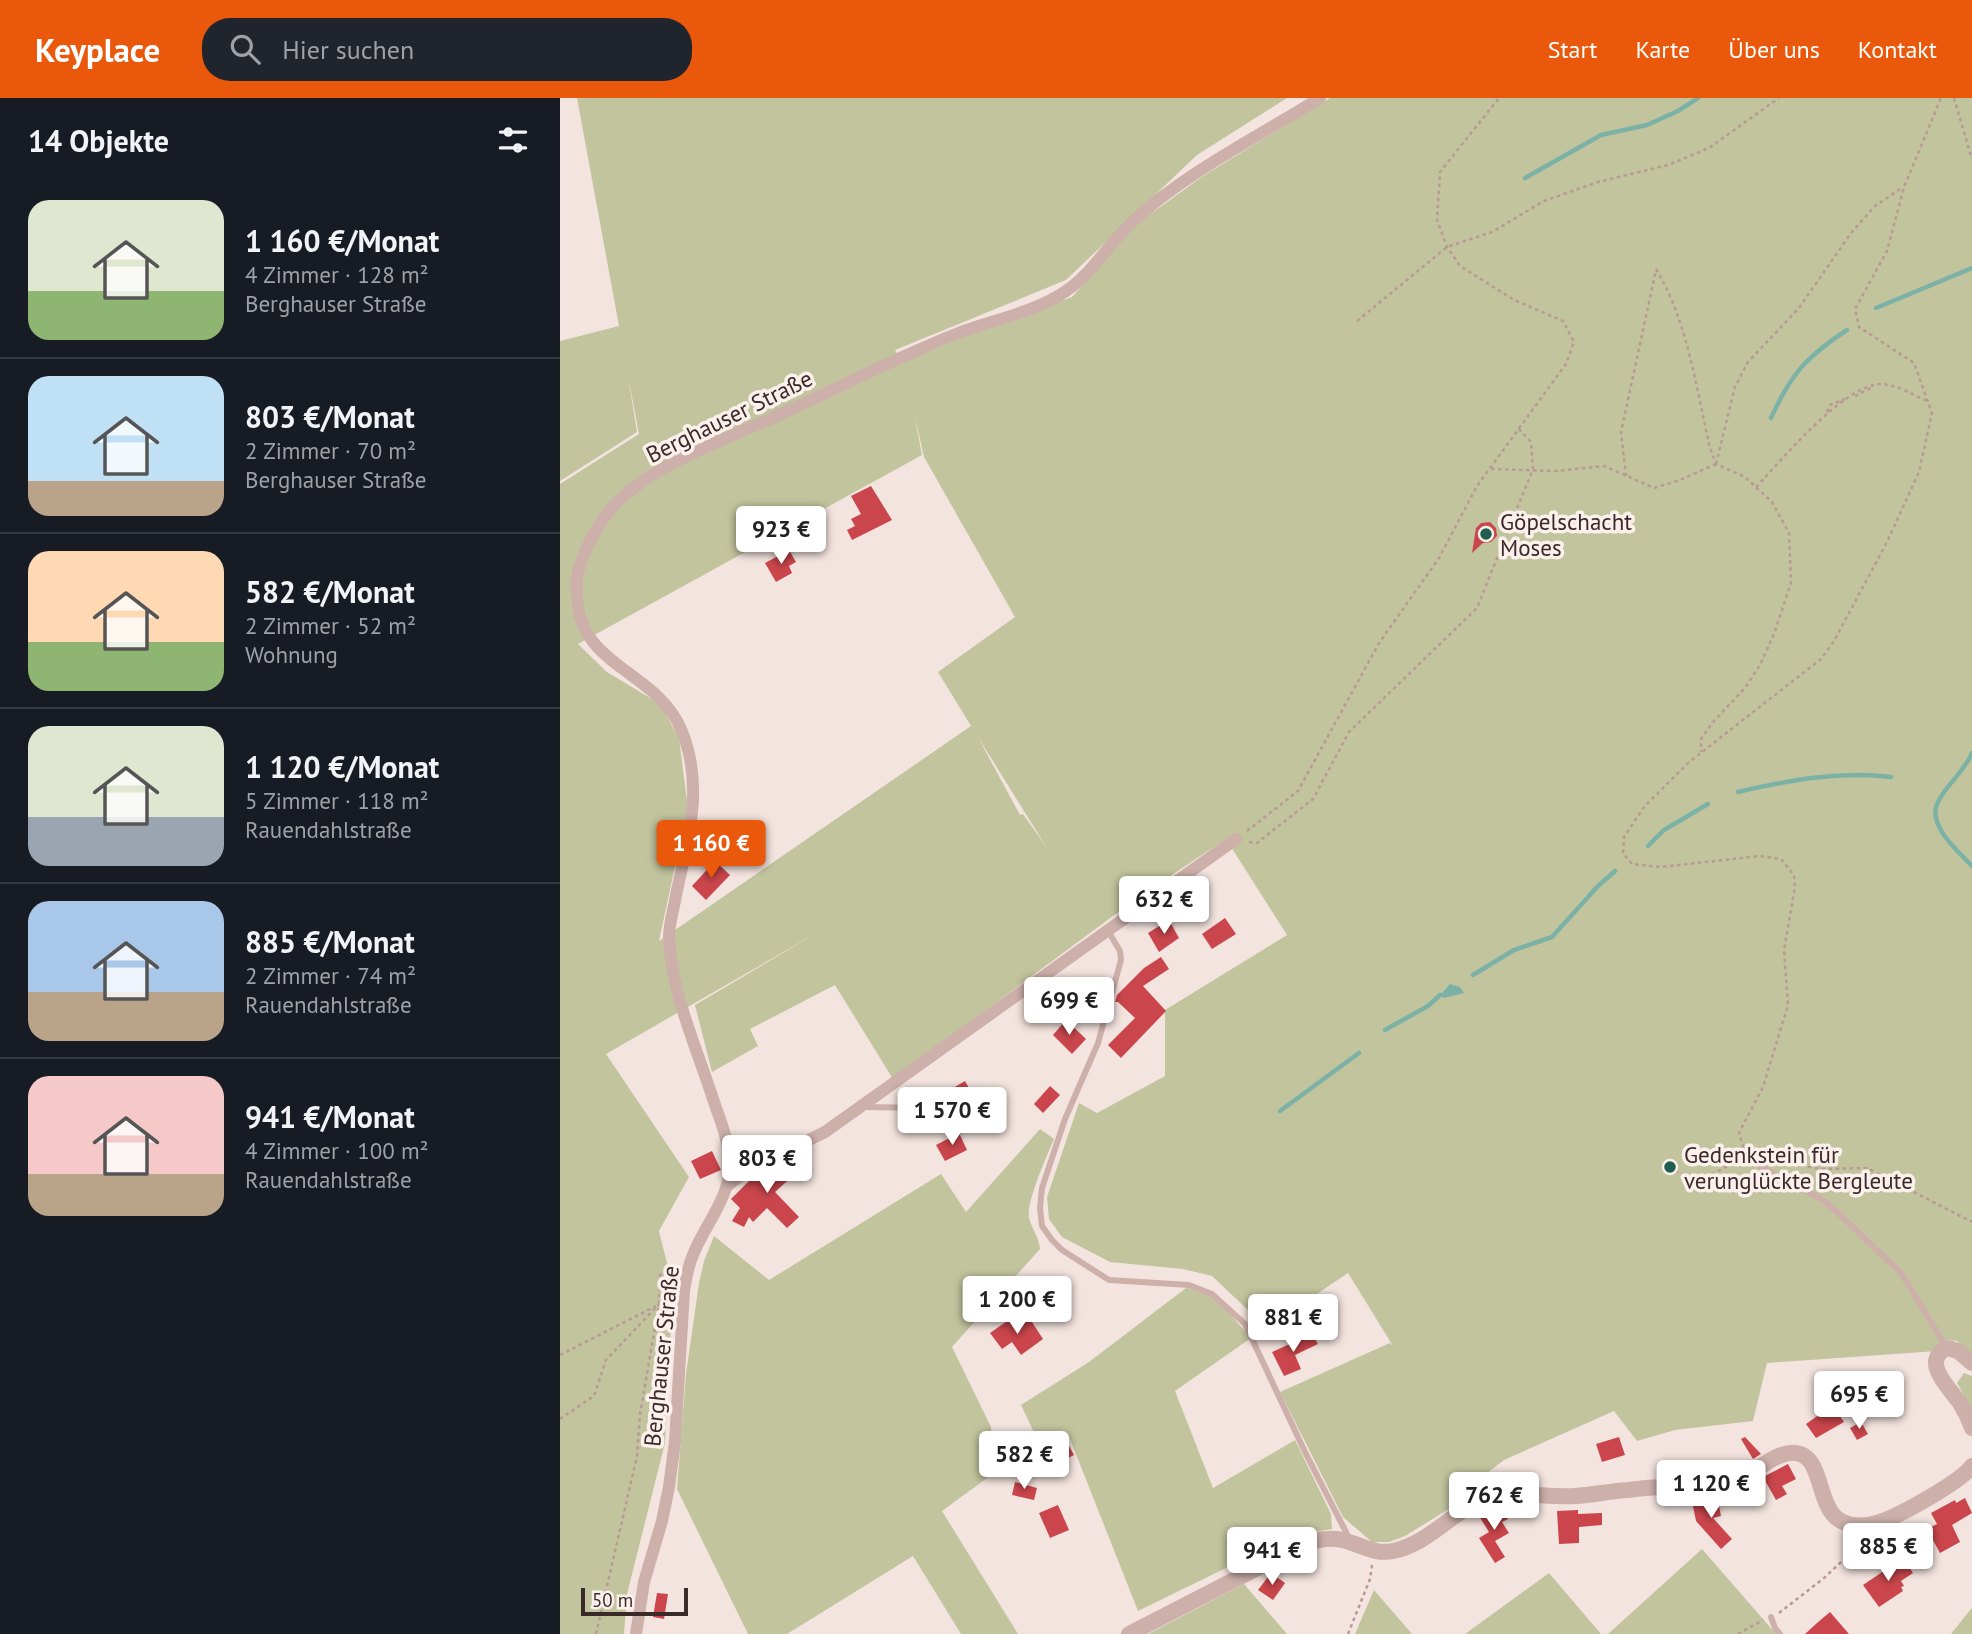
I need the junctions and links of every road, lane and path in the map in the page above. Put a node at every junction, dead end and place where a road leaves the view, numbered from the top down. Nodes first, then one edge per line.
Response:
1 (1320, 98) edge
2 (1499, 98) edge
3 (1779, 98) edge
4 (1941, 98) edge
5 (1954, 98) edge
6 (1972, 159) edge
7 (1904, 187) junction
8 (1447, 247) junction
9 (1357, 321) dead end
10 (1928, 402) junction
11 (1518, 428) junction
12 (1716, 464) junction
13 (1491, 469) junction
14 (1533, 469) junction
15 (1626, 476) junction
16 (1756, 487) junction
17 (1701, 752) junction
18 (1236, 839) junction
19 (1107, 929) junction
20 (957, 1105) dead end
21 (859, 1107) junction
22 (1747, 1155) junction
23 (1759, 1166) junction
24 (1672, 1168) dead end
25 (727, 1186) junction
26 (1972, 1222) edge
27 (688, 1266) junction
28 (659, 1304) junction
29 (1947, 1348) junction
30 (560, 1354) edge
31 (1972, 1363) edge
32 (560, 1419) edge
33 (1972, 1428) edge
34 (1972, 1466) edge
35 (1858, 1525) junction
36 (1352, 1543) junction
37 (1373, 1551) junction
38 (1771, 1617) junction
39 (596, 1634) edge
40 (636, 1634) edge
41 (1129, 1634) edge
42 (1348, 1634) edge
43 (1738, 1634) edge
44 (1780, 1634) edge

1 - 25 street, Berghauser Straße
2 - 8 path
3 - 8 path
4 - 7 path
5 - 6 path
7 - 10 path
7 - 12 path
8 - 9 path
8 - 11 path
10 - 16 path
10 - 17 path
11 - 13 path
11 - 14 path
12 - 15 path
12 - 15 path
12 - 16 path
13 - 14 path
13 - 18 path
14 - 15 path
14 - 18 path
16 - 17 path
17 - 22 path
18 - 19 street
19 - 21 street
19 - 36 lane
20 - 21 lane
21 - 25 street
22 - 23 path
22 - 24 path
23 - 26 path
23 - 29 lane
25 - 27 street, Berghauser Straße
27 - 28 path
27 - 40 street, Berghauser Straße
28 - 30 path
28 - 32 path
28 - 39 path
29 - 31 street
29 - 33 street
34 - 35 street
35 - 37 street
35 - 38 path
36 - 37 street
36 - 41 street
37 - 42 path
38 - 43 path
38 - 44 lane

